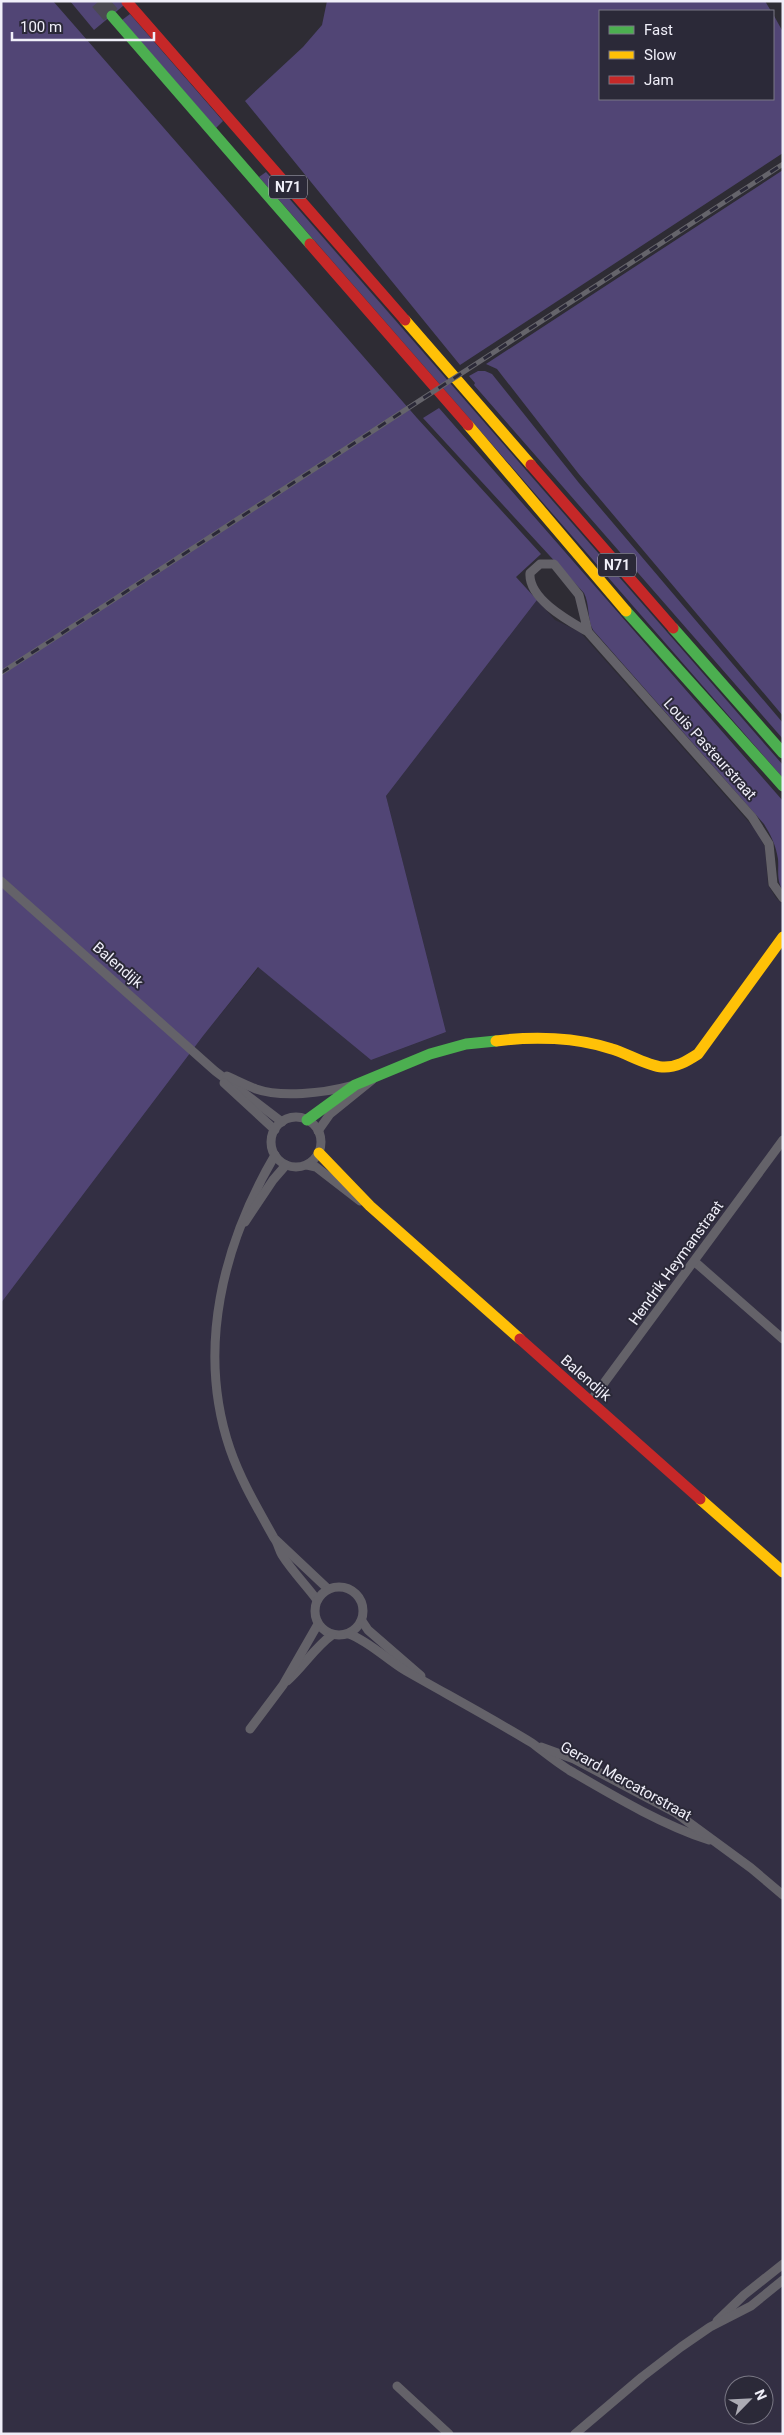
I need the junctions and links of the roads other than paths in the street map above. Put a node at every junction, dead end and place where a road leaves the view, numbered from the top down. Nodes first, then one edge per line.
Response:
1 (128, 2) dead end
2 (112, 16) tunnel mouth
3 (588, 632) junction
4 (779, 750) edge
5 (783, 759) edge
6 (783, 786) edge
7 (1, 882) edge
8 (783, 898) edge
9 (783, 937) edge
10 (215, 1071) junction
11 (374, 1078) junction
12 (355, 1085) junction
13 (307, 1120) junction
14 (282, 1122) junction
15 (275, 1130) junction
16 (318, 1131) junction
17 (783, 1140) edge
18 (319, 1153) junction
19 (275, 1155) junction
20 (286, 1165) junction
21 (307, 1165) junction
22 (370, 1206) junction
23 (241, 1229) junction
24 (695, 1262) junction
25 (783, 1339) edge
26 (590, 1402) junction
27 (276, 1540) junction
28 (783, 1572) edge
29 (328, 1589) junction
30 (317, 1600) junction
31 (362, 1620) junction
32 (318, 1624) junction
33 (349, 1634) junction
34 (332, 1635) junction
35 (427, 1681) junction
36 (283, 1685) junction
37 (250, 1729) dead end
38 (532, 1744) junction
39 (624, 1786) junction
40 (618, 1797) junction
41 (709, 1840) junction
42 (783, 1895) edge
43 (783, 2264) edge
44 (783, 2280) edge
45 (710, 2327) junction
46 (397, 2386) dead end
47 (591, 2422) junction
48 (449, 2434) edge
49 (575, 2434) edge
50 (584, 2434) edge

1 - 4 main road, N71
2 - 6 main road, N71
3 - 3 street, Louis Pasteurstraat
3 - 8 street, Louis Pasteurstraat
4 - 5 main road, N71
7 - 10 street, Balendijk
9 - 11 main road
10 - 12 street
10 - 14 street
10 - 15 street
11 - 12 main road
11 - 16 street
12 - 13 main road
13 - 14 street
13 - 16 street
14 - 15 street
15 - 19 street
16 - 18 street
17 - 24 street, Hendrik Heymanstraat
18 - 21 street
18 - 22 main road, Balendijk
19 - 20 street
19 - 23 street
20 - 21 street
20 - 23 street
21 - 22 street, Balendijk
22 - 26 main road, Balendijk
23 - 27 street
24 - 25 street
24 - 26 street, Hendrik Heymanstraat
26 - 28 main road, Balendijk
27 - 29 street
27 - 30 street
29 - 30 street
29 - 31 street, Gerard Mercatorstraat
30 - 32 street
31 - 33 street
31 - 35 street, Gerard Mercatorstraat
32 - 34 street
32 - 36 street
33 - 34 street
33 - 35 street, Gerard Mercatorstraat
34 - 36 street
35 - 38 street, Gerard Mercatorstraat
36 - 37 street
38 - 39 street, Gerard Mercatorstraat
38 - 40 street, Gerard Mercatorstraat
39 - 40 street
39 - 41 street, Gerard Mercatorstraat
40 - 41 street, Gerard Mercatorstraat
41 - 42 street, Gerard Mercatorstraat
43 - 45 street
44 - 45 street
45 - 47 street
46 - 48 street
47 - 49 street
47 - 50 street

